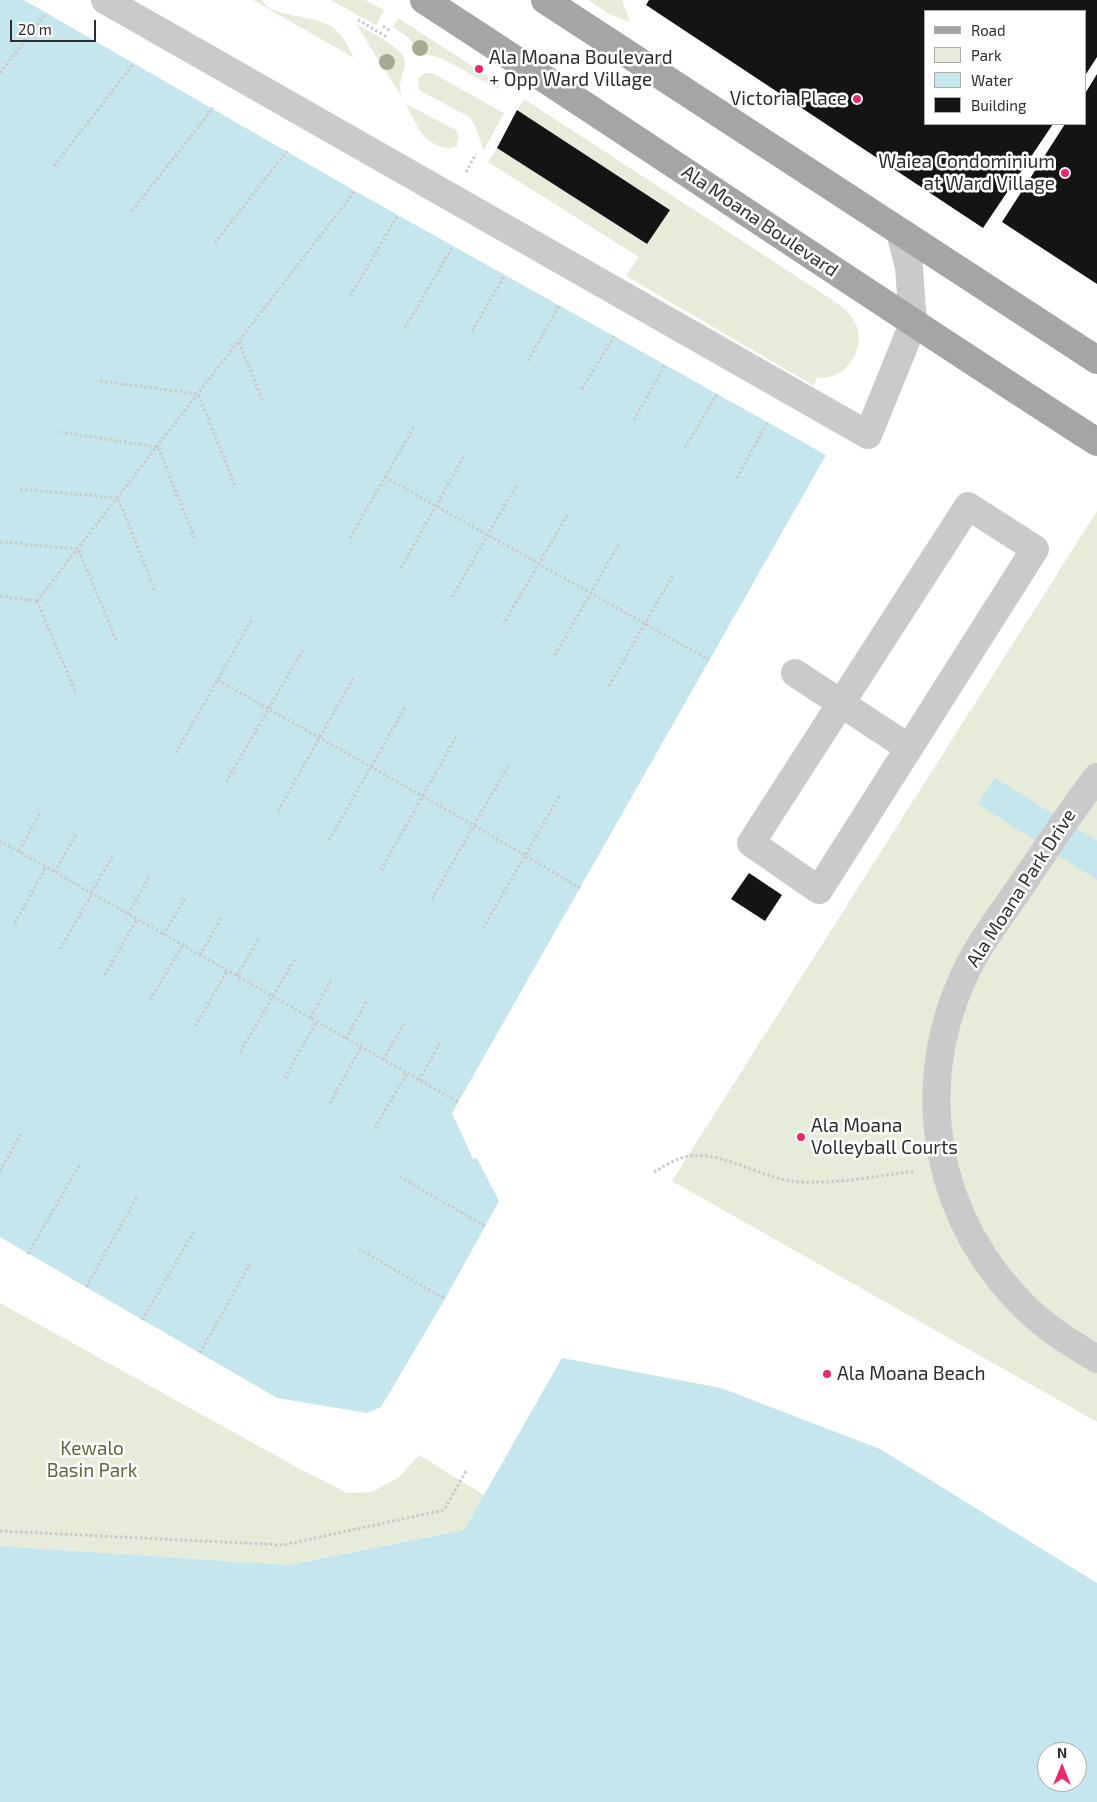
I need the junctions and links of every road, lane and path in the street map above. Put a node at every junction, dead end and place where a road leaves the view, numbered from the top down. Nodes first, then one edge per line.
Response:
1 (105, 0) edge
2 (424, 0) edge
3 (545, 0) edge
4 (46, 13) dead end
5 (358, 20) dead end
6 (383, 26) dead end
7 (390, 31) dead end
8 (387, 37) dead end
9 (134, 63) dead end
10 (0, 74) edge
11 (213, 108) dead end
12 (287, 151) dead end
13 (476, 154) dead end
14 (54, 166) dead end
15 (466, 173) dead end
16 (355, 191) dead end
17 (132, 211) dead end
18 (398, 215) dead end
19 (900, 232) junction
20 (215, 244) dead end
21 (452, 246) dead end
22 (505, 275) dead end
23 (350, 296) dead end
24 (559, 306) dead end
25 (913, 324) junction
26 (405, 328) dead end
27 (472, 331) dead end
28 (614, 336) dead end
29 (238, 341) junction
30 (1097, 360) edge
31 (528, 361) dead end
32 (665, 364) dead end
33 (100, 381) dead end
34 (582, 389) dead end
35 (198, 394) junction
36 (716, 394) dead end
37 (263, 402) dead end
38 (634, 420) dead end
39 (768, 423) dead end
40 (414, 427) dead end
41 (60, 432) dead end
42 (1097, 442) edge
43 (158, 446) junction
44 (685, 448) dead end
45 (464, 456) dead end
46 (385, 477) junction
47 (737, 478) dead end
48 (516, 486) dead end
49 (236, 488) dead end
50 (20, 489) dead end
51 (118, 498) junction
52 (436, 506) junction
53 (568, 514) dead end
54 (488, 535) junction
55 (195, 538) dead end
56 (350, 538) dead end
57 (0, 542) edge
58 (619, 544) dead end
59 (78, 550) junction
60 (539, 565) junction
61 (401, 568) dead end
62 (673, 575) dead end
63 (154, 591) dead end
64 (590, 594) junction
65 (0, 596) edge
66 (452, 597) dead end
67 (38, 601) junction
68 (252, 619) dead end
69 (644, 624) junction
70 (503, 625) dead end
71 (116, 642) dead end
72 (304, 648) dead end
73 (555, 655) dead end
74 (708, 660) dead end
75 (795, 673) dead end
76 (354, 677) dead end
77 (218, 680) junction
78 (609, 686) dead end
79 (76, 694) dead end
80 (842, 704) junction
81 (406, 706) dead end
82 (269, 709) junction
83 (456, 735) dead end
84 (320, 738) junction
85 (909, 748) junction
86 (176, 753) dead end
87 (509, 764) dead end
88 (371, 768) junction
89 (1097, 777) edge
90 (226, 782) dead end
91 (560, 794) dead end
92 (422, 796) junction
93 (278, 811) dead end
94 (40, 813) dead end
95 (475, 826) junction
96 (76, 834) dead end
97 (329, 840) dead end
98 (0, 844) edge
99 (19, 851) junction
100 (113, 855) dead end
101 (525, 856) junction
102 (46, 867) junction
103 (381, 870) dead end
104 (55, 872) junction
105 (150, 876) dead end
106 (580, 888) dead end
107 (92, 893) junction
108 (186, 896) dead end
109 (432, 899) dead end
110 (128, 914) junction
111 (222, 916) dead end
112 (137, 919) junction
113 (15, 923) dead end
114 (483, 928) dead end
115 (164, 935) junction
116 (259, 938) dead end
117 (182, 946) junction
118 (60, 949) dead end
119 (200, 955) junction
120 (295, 958) dead end
121 (227, 971) junction
122 (105, 975) dead end
123 (237, 976) junction
124 (332, 980) dead end
125 (272, 997) junction
126 (150, 1000) dead end
127 (368, 1000) dead end
128 (310, 1018) junction
129 (316, 1022) junction
130 (405, 1022) dead end
131 (195, 1026) dead end
132 (346, 1039) junction
133 (441, 1042) dead end
134 (361, 1047) junction
135 (240, 1052) dead end
136 (383, 1060) junction
137 (406, 1073) junction
138 (284, 1078) dead end
139 (419, 1080) junction
140 (458, 1102) dead end
141 (330, 1103) dead end
142 (375, 1128) dead end
143 (22, 1132) dead end
144 (80, 1164) dead end
145 (0, 1170) edge
146 (915, 1171) dead end
147 (654, 1172) dead end
148 (400, 1177) dead end
149 (137, 1197) dead end
150 (485, 1226) dead end
151 (195, 1230) dead end
152 (359, 1249) dead end
153 (28, 1254) dead end
154 (251, 1262) dead end
155 (86, 1287) dead end
156 (445, 1299) dead end
157 (142, 1320) dead end
158 (200, 1353) dead end
159 (1097, 1358) edge
160 (466, 1471) dead end
161 (0, 1531) edge

1 - 25 lane
2 - 25 main road, Ala Moana Boulevard
3 - 19 main road
4 - 10 path
5 - 8 path
6 - 7 path
9 - 14 path
11 - 17 path
12 - 20 path
13 - 15 path
16 - 29 path
18 - 23 path
19 - 25 lane
19 - 30 main road
21 - 26 path
22 - 27 path
24 - 31 path
25 - 42 main road, Ala Moana Boulevard
28 - 34 path
29 - 35 path
29 - 37 path
32 - 38 path
33 - 35 path
35 - 43 path
35 - 49 path
36 - 44 path
39 - 47 path
40 - 46 path
41 - 43 path
43 - 51 path
43 - 55 path
45 - 52 path
46 - 52 path
46 - 56 path
48 - 54 path
50 - 51 path
51 - 59 path
51 - 63 path
52 - 54 path
52 - 61 path
53 - 60 path
54 - 60 path
54 - 66 path
57 - 59 path
58 - 64 path
59 - 67 path
59 - 71 path
60 - 64 path
60 - 70 path
62 - 69 path
64 - 69 path
64 - 73 path
65 - 67 path
67 - 79 path
68 - 77 path
69 - 74 path
69 - 78 path
72 - 82 path
75 - 80 lane
76 - 84 path
77 - 82 path
77 - 86 path
80 - 85 lane
80 - 85 lane
80 - 85 lane
81 - 88 path
82 - 84 path
82 - 90 path
83 - 92 path
84 - 88 path
84 - 93 path
87 - 95 path
88 - 92 path
88 - 97 path
89 - 159 lane, Ala Moana Park Drive
91 - 101 path
92 - 95 path
92 - 103 path
94 - 99 path
95 - 101 path
95 - 109 path
96 - 104 path
98 - 99 path
99 - 102 path
100 - 107 path
101 - 106 path
101 - 114 path
102 - 104 path
102 - 113 path
104 - 107 path
105 - 110 path
107 - 110 path
107 - 118 path
108 - 115 path
110 - 112 path
111 - 119 path
112 - 115 path
112 - 122 path
115 - 117 path
116 - 123 path
117 - 119 path
117 - 126 path
119 - 121 path
120 - 125 path
121 - 123 path
121 - 131 path
123 - 125 path
124 - 128 path
125 - 128 path
125 - 135 path
127 - 132 path
128 - 129 path
129 - 132 path
129 - 138 path
130 - 136 path
132 - 134 path
133 - 139 path
134 - 136 path
134 - 141 path
136 - 137 path
137 - 139 path
137 - 142 path
139 - 140 path
143 - 145 path
144 - 153 path
146 - 147 path
148 - 150 path
149 - 155 path
151 - 157 path
152 - 156 path
154 - 158 path
160 - 161 path

